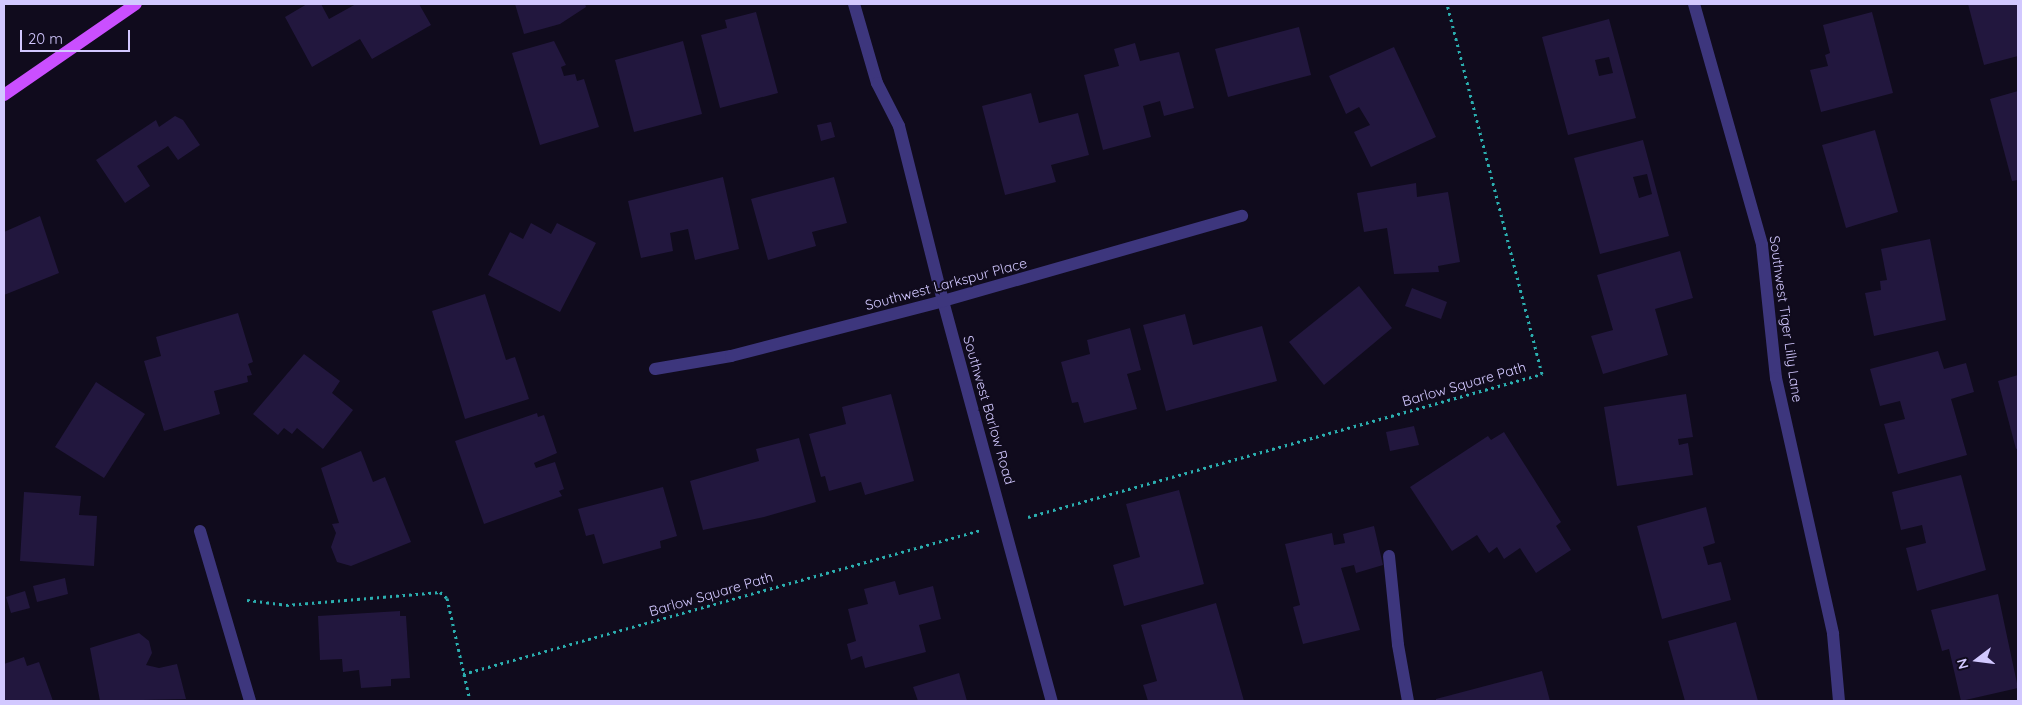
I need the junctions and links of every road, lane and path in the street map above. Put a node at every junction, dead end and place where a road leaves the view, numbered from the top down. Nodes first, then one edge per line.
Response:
1 (136, 4) edge
2 (854, 4) edge
3 (1447, 4) edge
4 (1694, 4) edge
5 (4, 95) edge
6 (1242, 216) dead end
7 (943, 301) junction
8 (655, 369) dead end
9 (1053, 510) dead end
10 (200, 531) dead end
11 (964, 535) dead end
12 (1389, 556) dead end
13 (221, 600) junction
14 (463, 674) junction
15 (250, 701) edge
16 (470, 701) edge
17 (1052, 701) edge
18 (1408, 701) edge
19 (1839, 701) edge

1 - 5 main road
2 - 7 street, Southwest Barlow Road
3 - 9 path, Barlow Square Path
4 - 19 street, Southwest Tiger Lilly Lane
6 - 7 street, Southwest Larkspur Place
7 - 8 street, Southwest Larkspur Place
7 - 17 street, Southwest Barlow Road
10 - 13 street
11 - 14 path, Barlow Square Path
12 - 18 street
13 - 14 path
13 - 15 street
14 - 16 path

